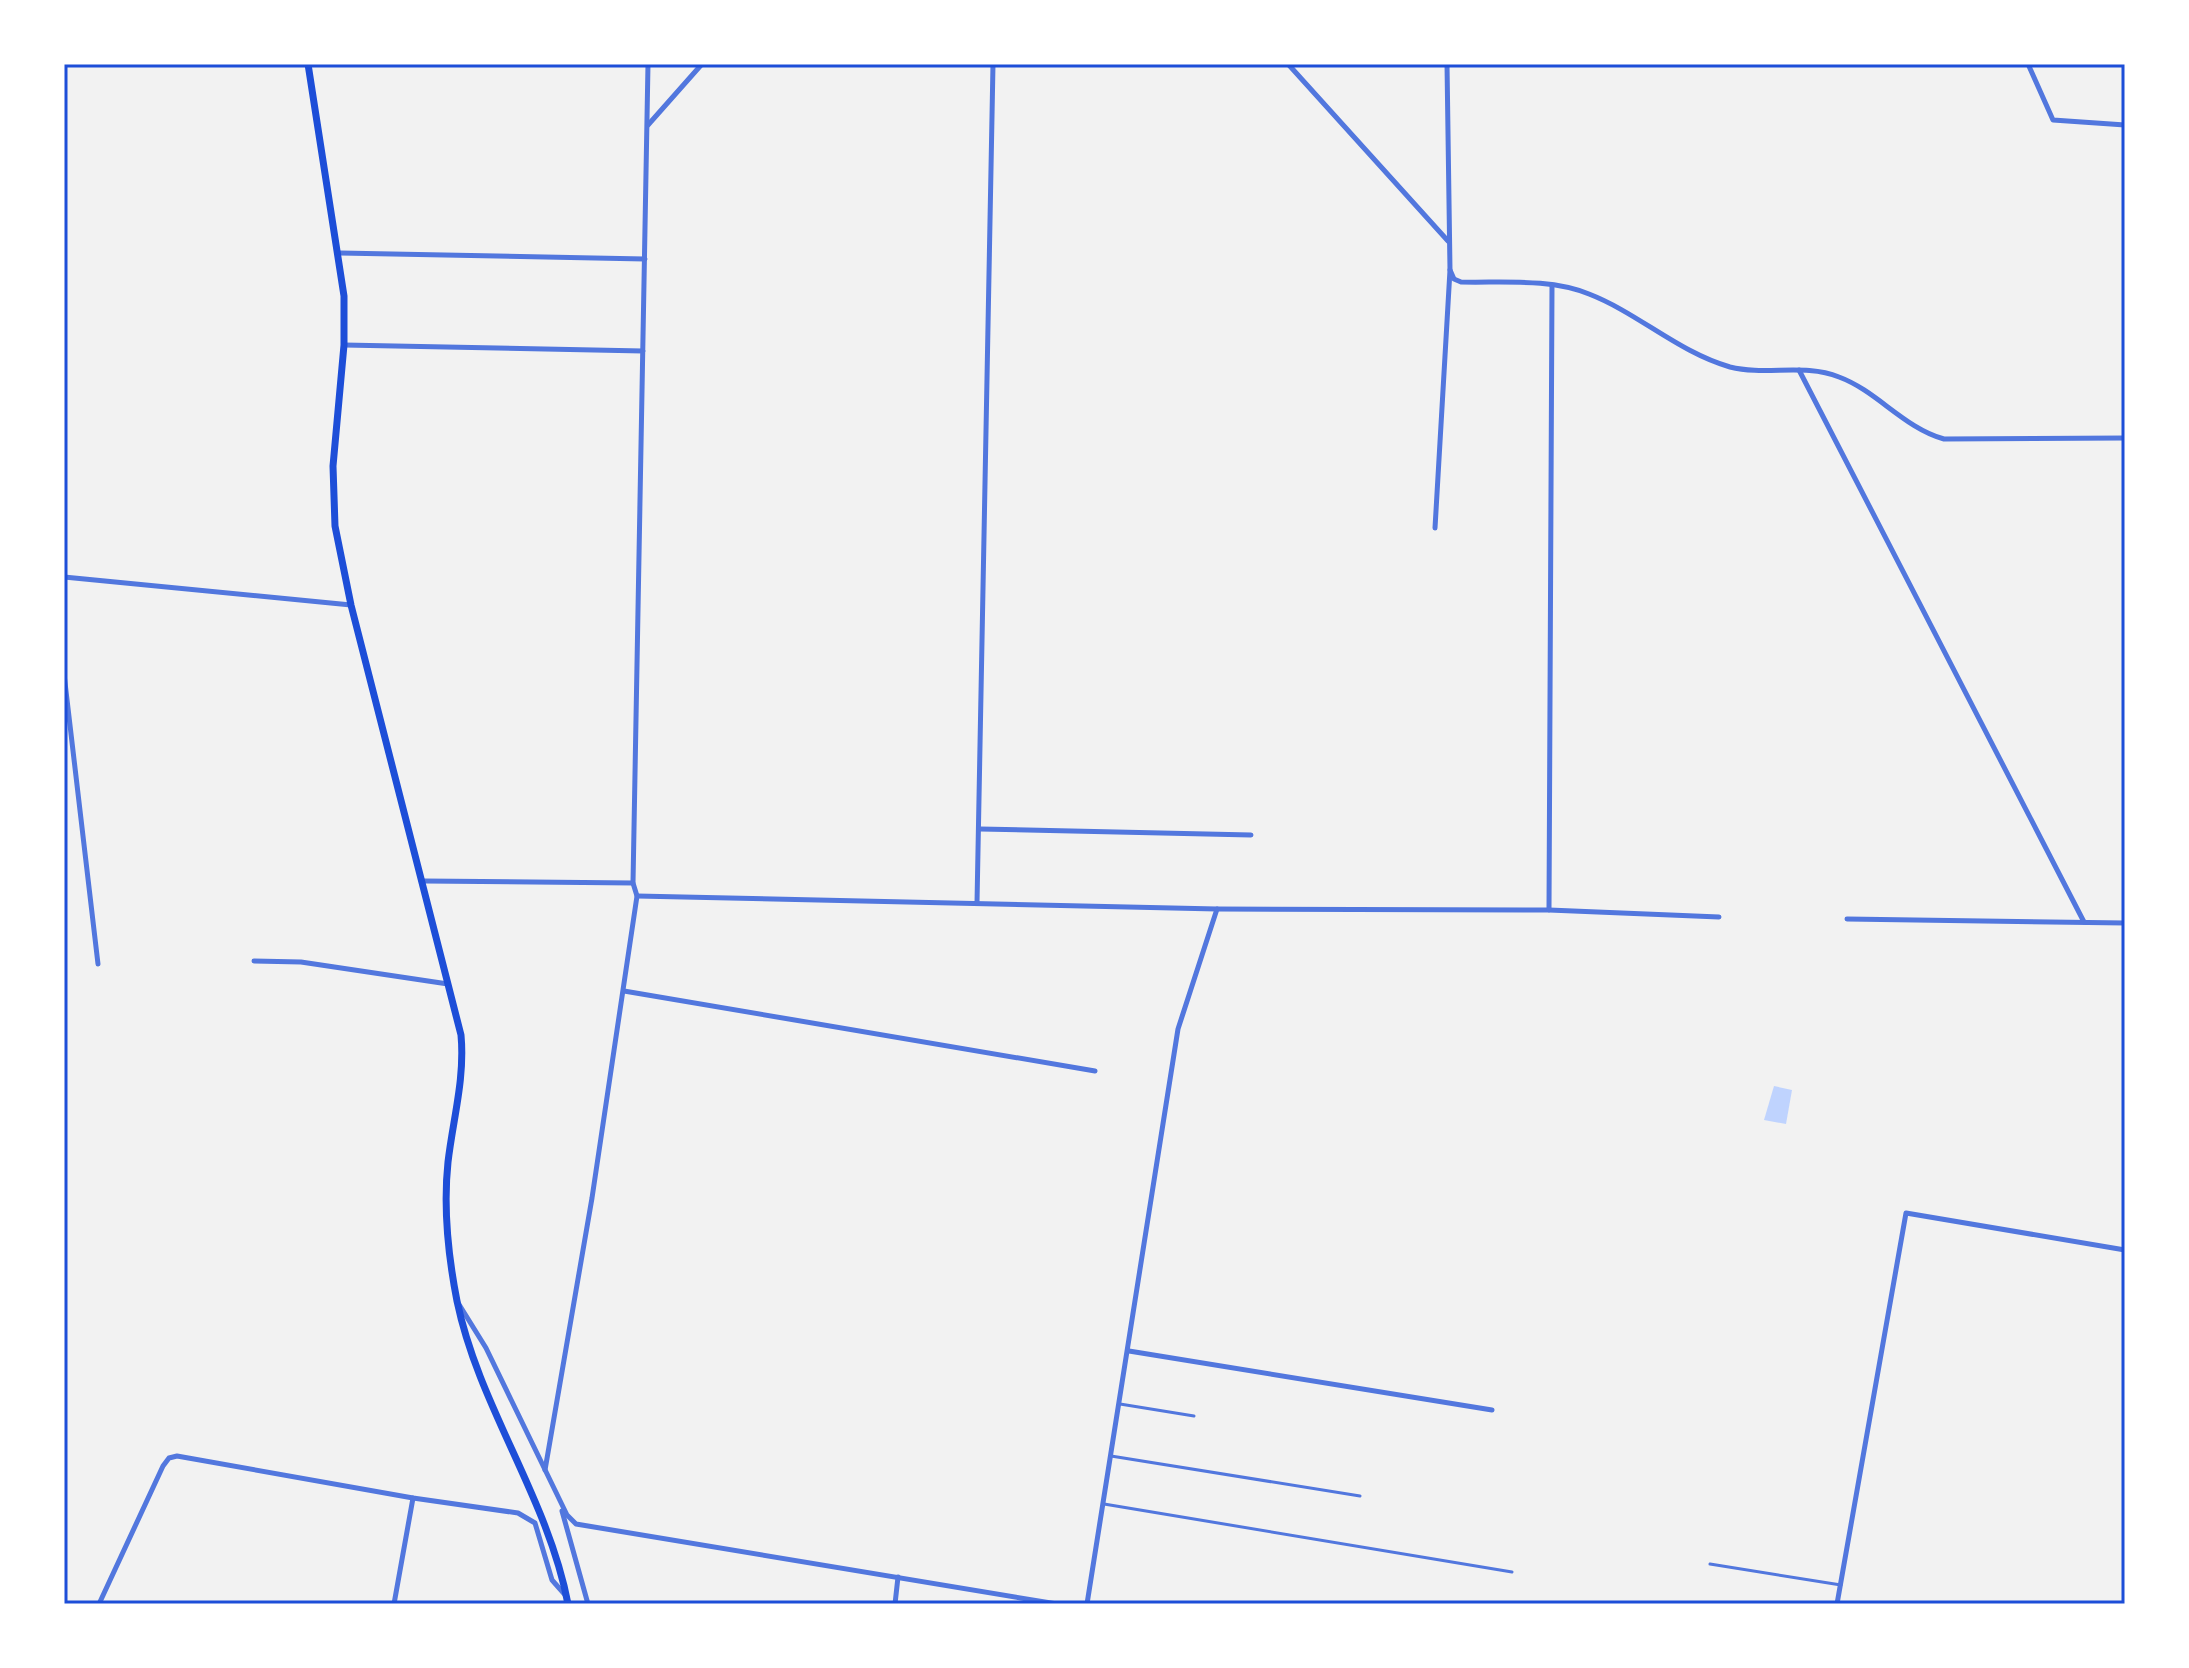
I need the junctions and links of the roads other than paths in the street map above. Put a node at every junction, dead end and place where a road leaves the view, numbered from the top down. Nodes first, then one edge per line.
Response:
1 (308, 64) edge
2 (648, 64) edge
3 (702, 64) edge
4 (993, 64) edge
5 (1288, 64) edge
6 (1447, 64) edge
7 (2028, 64) edge
8 (2125, 125) edge
9 (647, 126) junction
10 (1448, 241) junction
11 (340, 253) junction
12 (645, 259) junction
13 (1450, 270) junction
14 (1552, 285) junction
15 (344, 345) junction
16 (644, 351) junction
17 (1799, 370) junction
18 (2125, 438) edge
19 (1435, 528) dead end
20 (64, 577) edge
21 (351, 605) junction
22 (64, 674) edge
23 (980, 829) junction
24 (1251, 835) dead end
25 (424, 881) junction
26 (633, 883) junction
27 (637, 896) junction
28 (977, 903) junction
29 (1217, 909) junction
30 (1549, 910) junction
31 (1719, 917) dead end
32 (1847, 919) dead end
33 (2084, 922) junction
34 (2125, 923) edge
35 (254, 961) dead end
36 (98, 964) dead end
37 (449, 984) junction
38 (624, 991) junction
39 (1095, 1071) dead end
40 (2125, 1250) edge
41 (458, 1302) junction
42 (1129, 1351) junction
43 (1120, 1404) junction
44 (1492, 1410) dead end
45 (1194, 1416) dead end
46 (1111, 1456) junction
47 (545, 1470) junction
48 (556, 1495) junction
49 (1360, 1496) dead end
50 (413, 1498) junction
51 (1104, 1504) junction
52 (1710, 1564) dead end
53 (1512, 1572) dead end
54 (898, 1577) junction
55 (1841, 1585) junction
56 (568, 1600) edge
57 (99, 1604) edge
58 (394, 1604) edge
59 (588, 1604) edge
60 (895, 1604) edge
61 (1057, 1604) edge
62 (1087, 1604) edge
63 (1837, 1604) edge

1 - 11 main road
2 - 9 street
3 - 9 street
4 - 23 street
5 - 10 street
6 - 10 street
7 - 8 street
9 - 12 street
10 - 13 street
11 - 12 street
11 - 15 main road
12 - 16 street
13 - 14 street
13 - 19 street
14 - 17 street
14 - 30 street
15 - 16 street
15 - 21 main road
16 - 26 street
17 - 18 street
17 - 33 street
20 - 21 street
21 - 25 main road
22 - 36 street
23 - 24 street
23 - 28 street
25 - 26 street
25 - 37 main road
26 - 27 street
27 - 28 street
27 - 38 street
28 - 29 street
29 - 30 street
29 - 42 street
30 - 31 street
32 - 33 street
33 - 34 street
35 - 37 street
37 - 41 main road
38 - 39 street
38 - 47 street
40 - 55 street
41 - 47 street
41 - 56 main road
42 - 43 street
42 - 44 street
43 - 45 lane
43 - 46 street
46 - 49 lane
46 - 51 street
47 - 48 street
48 - 54 street
48 - 59 street
50 - 56 street
50 - 57 street
50 - 58 street
51 - 53 lane
51 - 62 street
52 - 55 lane
54 - 60 street
54 - 61 street
55 - 63 street

